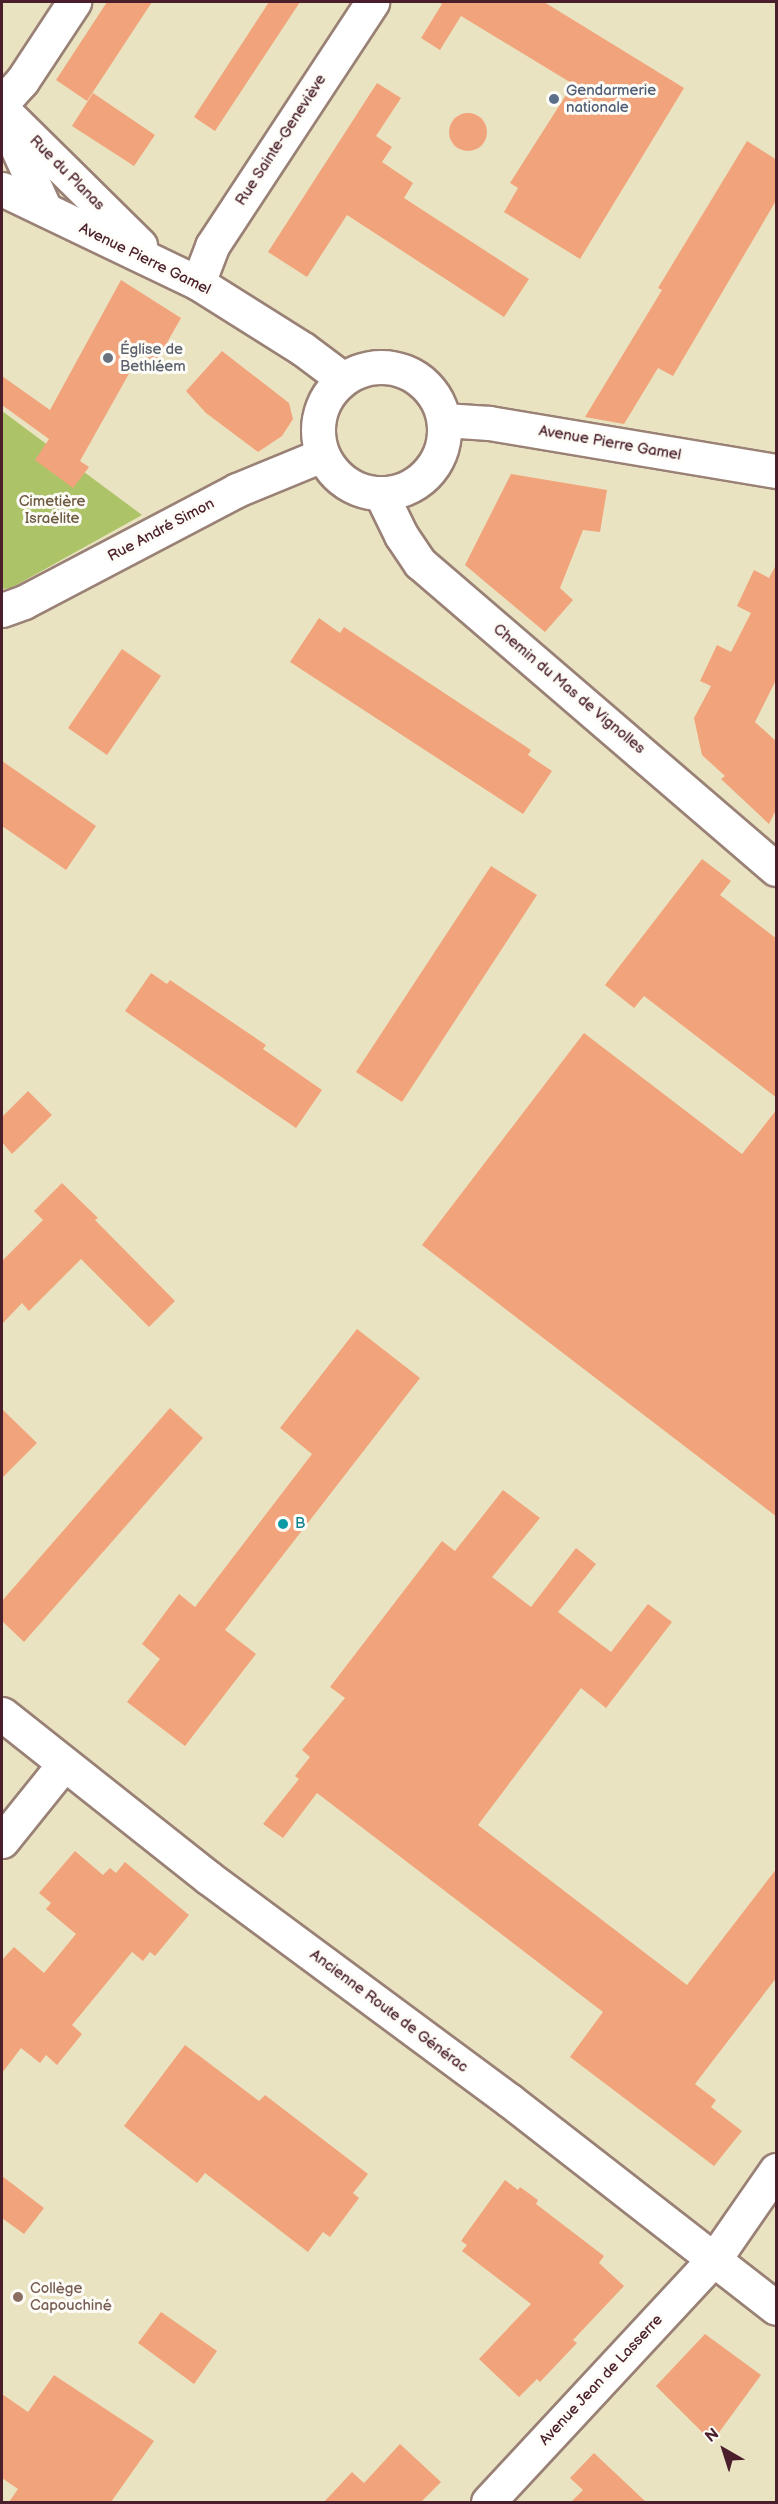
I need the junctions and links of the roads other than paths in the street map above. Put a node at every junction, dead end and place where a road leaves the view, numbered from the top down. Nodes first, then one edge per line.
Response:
1 (74, 2) edge
2 (372, 2) edge
3 (2, 103) edge
4 (2, 112) edge
5 (2, 189) edge
6 (45, 209) junction
7 (158, 263) junction
8 (198, 283) junction
9 (343, 379) junction
10 (444, 420) junction
11 (322, 455) junction
12 (777, 471) edge
13 (381, 494) junction
14 (2, 610) edge
15 (777, 869) edge
16 (2, 1714) edge
17 (55, 1775) dead end
18 (2, 1841) edge
19 (777, 2170) edge
20 (715, 2258) junction
21 (777, 2308) edge
22 (488, 2502) edge

1 - 3 street
2 - 8 street, Rue Sainte-Geneviève
4 - 6 street, Rue du Planas
4 - 7 street, Rue du Planas
5 - 6 street, Avenue Pierre Gamel
6 - 7 street, Avenue Pierre Gamel
7 - 8 street, Avenue Pierre Gamel
8 - 9 street, Avenue Pierre Gamel
9 - 10 street
9 - 11 street
10 - 12 street, Avenue Pierre Gamel
10 - 13 street
11 - 13 street
11 - 14 street, Rue André Simon
13 - 15 street, Chemin du Mas de Vignolles
16 - 20 street, Ancienne Route de Générac
17 - 18 street
19 - 20 street, Avenue Jean de Lasserre
20 - 21 street, Ancienne Route de Générac
20 - 22 street, Avenue Jean de Lasserre

